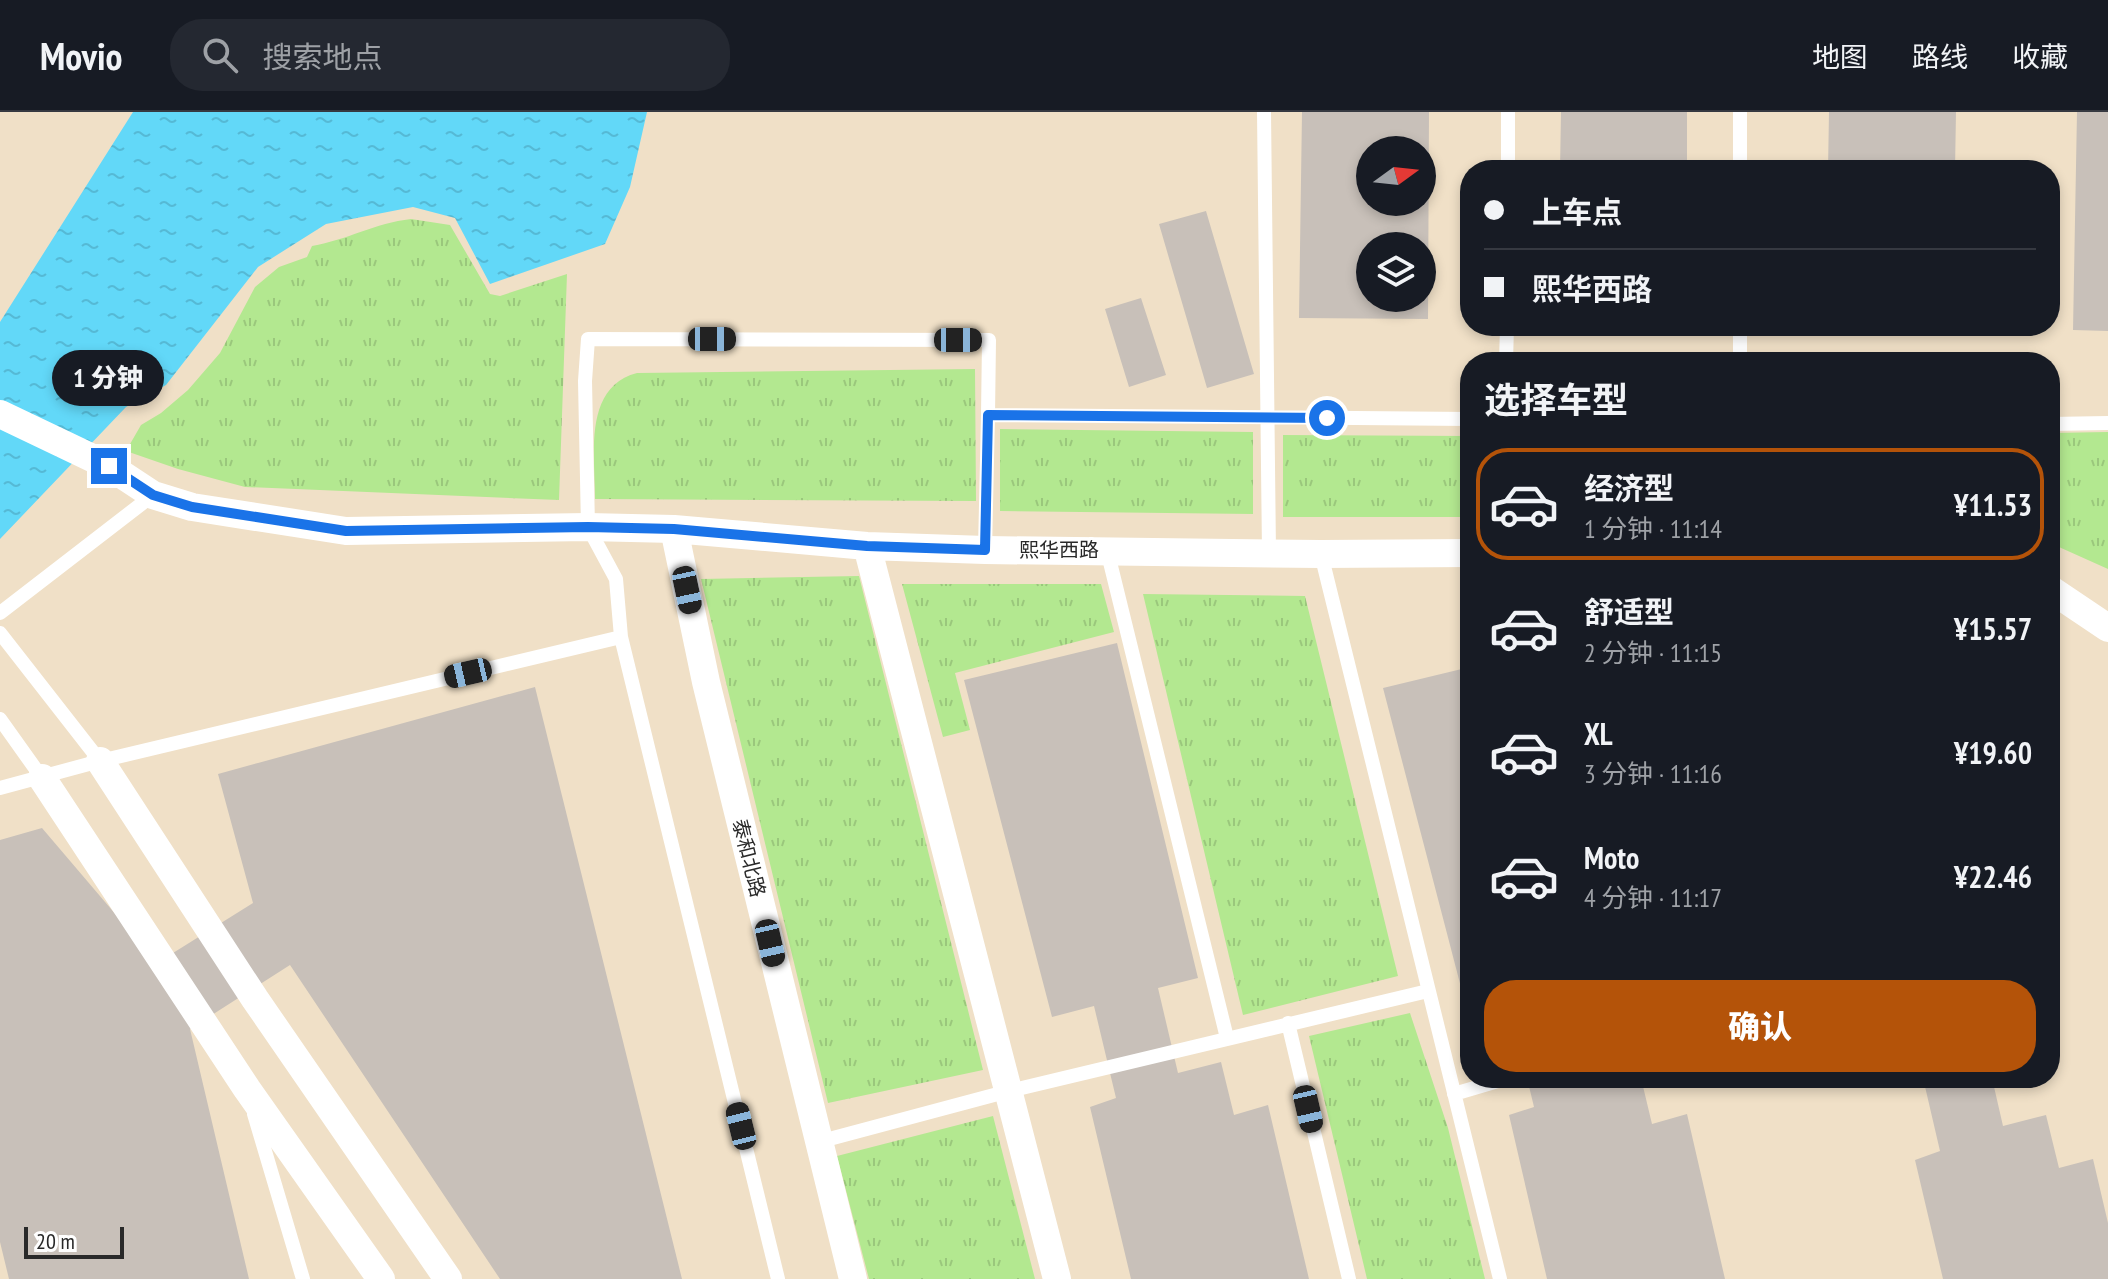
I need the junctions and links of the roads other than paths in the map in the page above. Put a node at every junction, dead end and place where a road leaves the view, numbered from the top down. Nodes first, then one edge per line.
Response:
1 (1264, 112) edge
2 (1508, 112) edge
3 (1740, 112) edge
4 (1508, 160) edge
5 (1740, 160) edge
6 (0, 414) edge
7 (988, 415) junction
8 (1269, 418) junction
9 (1460, 419) edge
10 (2108, 423) edge
11 (2060, 424) edge
12 (153, 495) junction
13 (588, 527) junction
14 (674, 529) junction
15 (867, 546) junction
16 (985, 550) junction
17 (1107, 550) junction
18 (1269, 553) junction
19 (1460, 553) edge
20 (1321, 554) junction
21 (2060, 596) edge
22 (0, 613) edge
23 (2108, 628) edge
24 (0, 633) edge
25 (621, 637) junction
26 (0, 719) edge
27 (100, 761) junction
28 (42, 778) junction
29 (0, 788) edge
30 (1428, 991) junction
31 (1288, 1023) junction
32 (1227, 1038) junction
33 (1474, 1088) edge
34 (247, 1089) junction
35 (1009, 1091) junction
36 (1454, 1094) junction
37 (818, 1142) junction
38 (303, 1279) edge
39 (381, 1279) edge
40 (448, 1279) edge
41 (778, 1279) edge
42 (853, 1279) edge
43 (1057, 1279) edge
44 (1349, 1279) edge
45 (1500, 1279) edge

1 - 8 lane
2 - 4 lane
3 - 5 lane
6 - 12 street, 熙华西路
7 - 8 lane
7 - 13 lane
7 - 16 lane
8 - 9 lane
8 - 18 lane
10 - 11 lane
12 - 13 street, 熙华西路
12 - 22 lane
13 - 14 street, 熙华西路
13 - 25 lane
14 - 15 street, 熙华西路
14 - 37 street, 泰和北路
15 - 16 street, 熙华西路
15 - 35 street
16 - 17 street, 熙华西路
17 - 18 street, 熙华西路
17 - 32 lane
18 - 20 street, 熙华西路
19 - 20 street, 熙华西路
20 - 30 lane
21 - 23 street
24 - 27 lane
25 - 27 lane
25 - 41 lane
26 - 28 lane
27 - 28 lane
27 - 40 street
28 - 29 lane
28 - 34 street
30 - 31 lane
30 - 36 lane
31 - 32 lane
31 - 44 lane
32 - 35 lane
33 - 36 lane
34 - 38 lane
34 - 39 street
35 - 37 lane
35 - 43 street
36 - 45 lane
37 - 42 street, 泰和北路

